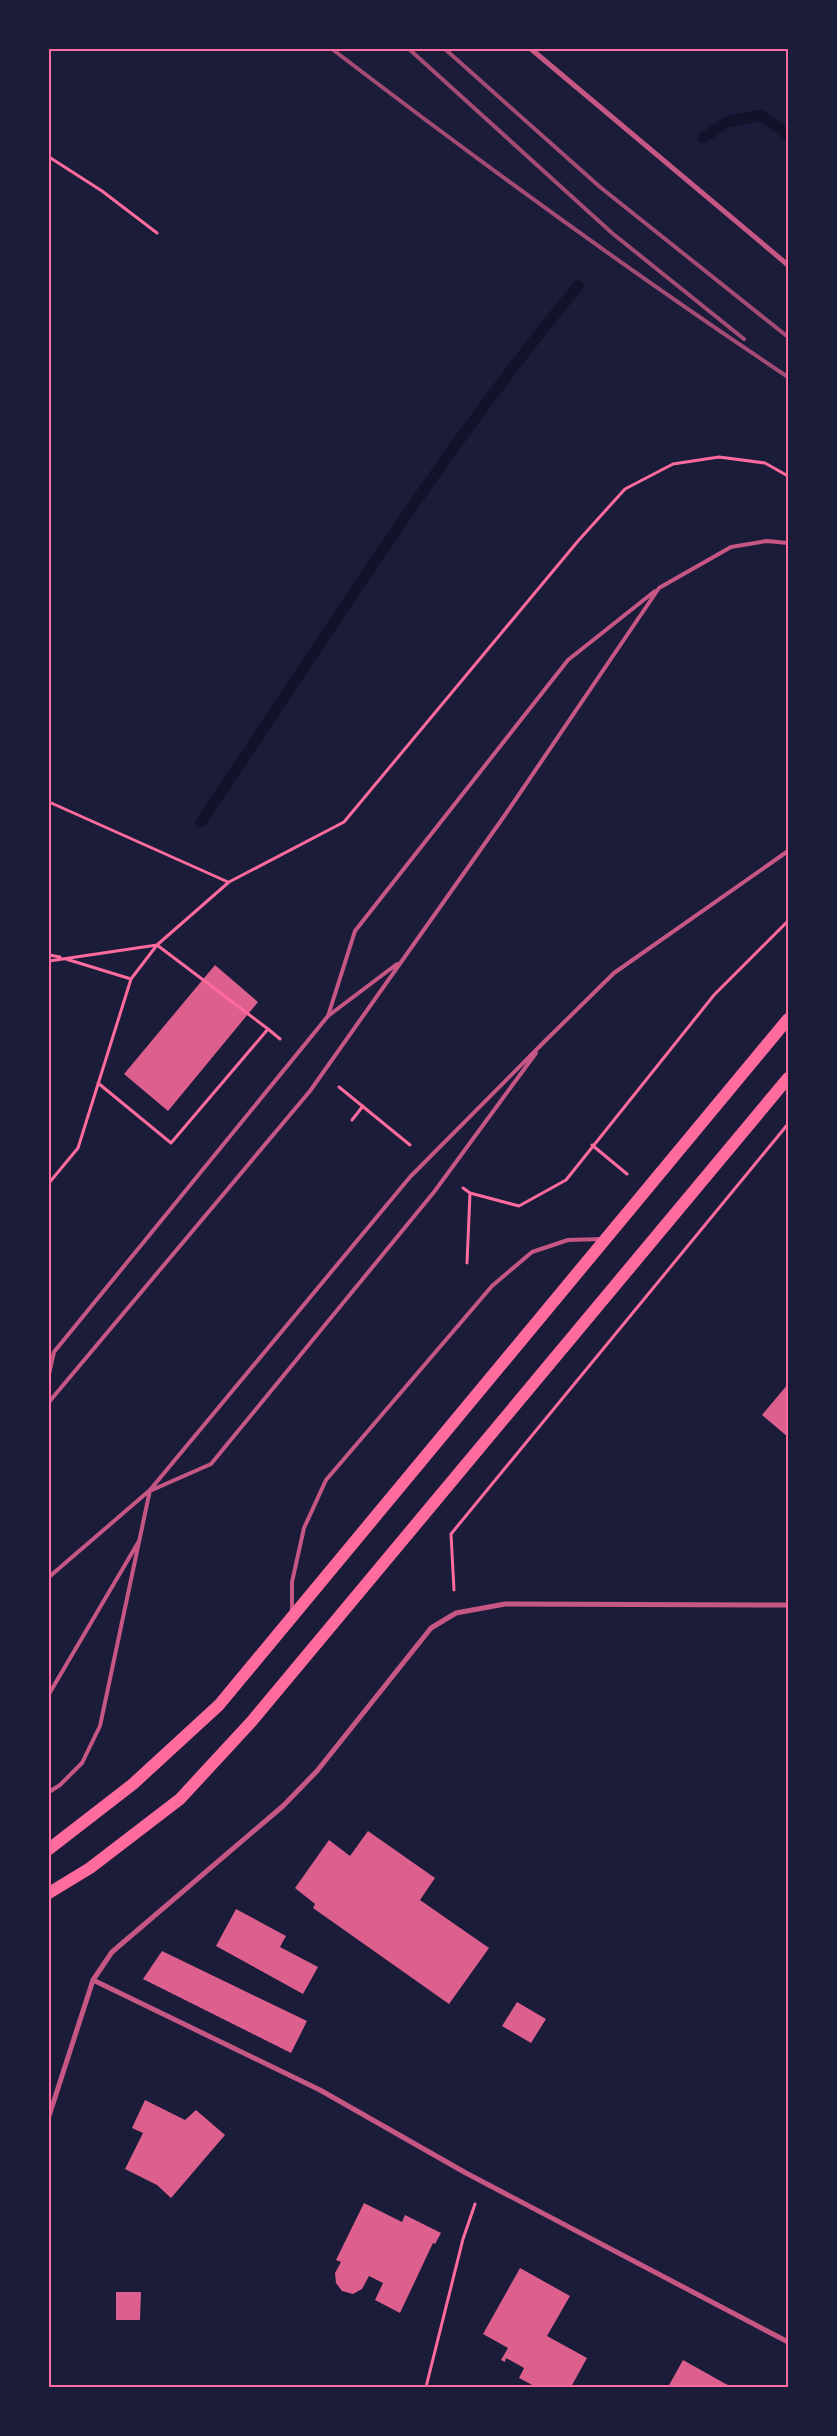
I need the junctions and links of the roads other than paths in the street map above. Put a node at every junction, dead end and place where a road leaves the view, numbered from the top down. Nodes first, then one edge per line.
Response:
1 (530, 49) edge
2 (788, 265) edge
3 (788, 543) edge
4 (659, 588) junction
5 (788, 851) edge
6 (401, 961) junction
7 (328, 1016) junction
8 (788, 1019) edge
9 (544, 1042) junction
10 (788, 1078) edge
11 (606, 1239) junction
12 (49, 1374) edge
13 (49, 1402) edge
14 (150, 1490) junction
15 (141, 1537) junction
16 (49, 1577) edge
17 (788, 1604) edge
18 (291, 1620) junction
19 (49, 1694) edge
20 (49, 1792) edge
21 (49, 1850) edge
22 (49, 1893) edge
23 (93, 1980) junction
24 (49, 2116) edge
25 (788, 2342) edge

1 - 2 street
3 - 4 lane
4 - 6 lane
4 - 7 lane
5 - 9 lane
6 - 7 lane
6 - 13 lane
7 - 12 lane
8 - 11 main road
9 - 14 lane
9 - 14 lane
10 - 22 main road
11 - 18 main road
11 - 18 lane
14 - 15 lane
14 - 16 lane
15 - 19 lane
15 - 20 lane
17 - 23 street
18 - 21 main road
23 - 24 street
23 - 25 street

